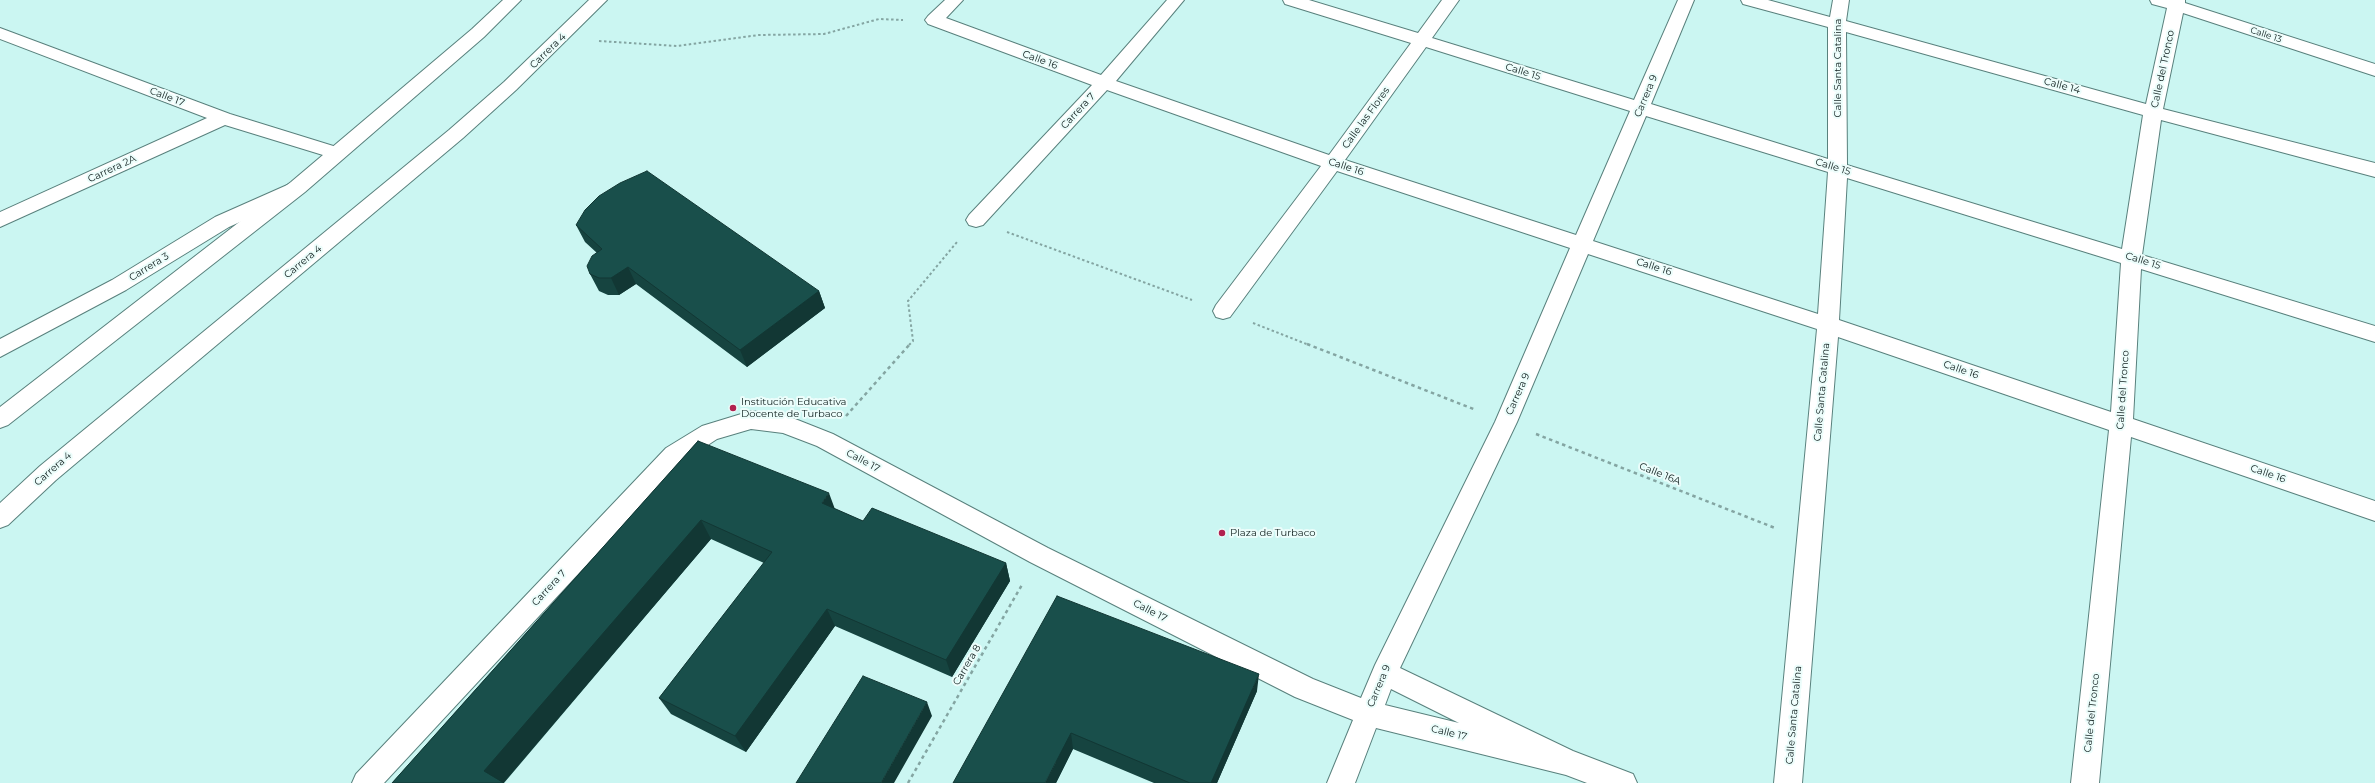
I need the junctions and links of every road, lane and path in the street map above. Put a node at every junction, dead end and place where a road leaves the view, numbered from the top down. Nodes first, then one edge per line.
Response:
1 (513, 0) edge
2 (599, 0) edge
3 (955, 0) edge
4 (1176, 0) edge
5 (1291, 0) edge
6 (1451, 0) edge
7 (1686, 0) edge
8 (1749, 0) edge
9 (1841, 0) edge
10 (2171, 2) edge
11 (934, 20) junction
12 (1837, 24) junction
13 (0, 34) edge
14 (560, 39) junction
15 (1422, 41) junction
16 (2375, 70) edge
17 (1104, 83) junction
18 (1641, 108) junction
19 (2153, 112) junction
20 (224, 118) junction
21 (336, 153) junction
22 (1333, 163) junction
23 (1838, 168) junction
24 (2375, 170) edge
25 (298, 187) junction
26 (0, 220) edge
27 (976, 220) joint
28 (1583, 244) junction
29 (2131, 258) junction
30 (1223, 311) dead end
31 (1828, 325) junction
32 (2375, 334) edge
33 (0, 349) edge
34 (0, 419) edge
35 (751, 420) joint
36 (1506, 422) junction
37 (2121, 425) junction
38 (825, 440) junction
39 (2375, 511) edge
40 (0, 518) edge
41 (1809, 542) junction
42 (1039, 555) junction
43 (1384, 673) junction
44 (1367, 713) junction
45 (1566, 762) junction
46 (366, 783) edge
47 (908, 783) edge
48 (1341, 783) edge
49 (1623, 783) edge
50 (1788, 783) edge
51 (2085, 783) edge

1 - 21 main road
2 - 14 main road, Carrera 4
3 - 11 main road
4 - 17 main road, Carrera 7
5 - 15 main road, Calle 15
6 - 15 main road, Calle las Flores
7 - 18 main road, Carrera 9
8 - 12 main road, Calle 14
9 - 12 main road, Calle Santa Catalina
10 - 16 main road, Calle 13
10 - 19 main road, Calle del Tronco
11 - 14 path
11 - 17 main road, Calle 16
12 - 19 main road, Calle 14
12 - 23 main road, Calle Santa Catalina
13 - 20 main road, Calle 17
14 - 40 main road, Carrera 4
15 - 18 main road, Calle 15
15 - 22 main road, Calle las Flores
17 - 22 main road, Calle 16
17 - 27 main road, Carrera 7
18 - 23 main road, Calle 15
18 - 28 main road, Carrera 9
19 - 24 main road, Calle 14
19 - 29 main road, Calle del Tronco
20 - 21 main road, Calle 17
20 - 26 main road, Carrera 2A
21 - 25 main road
22 - 28 main road, Calle 16
22 - 30 main road, Calle las Flores
23 - 29 main road, Calle 15
23 - 31 main road, Calle Santa Catalina
25 - 33 main road, Carrera 3
25 - 34 main road
27 - 38 path
28 - 31 main road, Calle 16
28 - 36 main road, Carrera 9
29 - 32 main road, Calle 15
29 - 37 main road, Calle del Tronco
31 - 37 main road, Calle 16
31 - 41 main road, Calle Santa Catalina
35 - 38 main road, Calle 17
35 - 46 main road, Carrera 7
36 - 41 path, Calle 16A
36 - 43 main road, Carrera 9
37 - 39 main road, Calle 16
37 - 51 main road, Calle del Tronco
38 - 42 main road, Calle 17
41 - 50 main road, Calle Santa Catalina
42 - 44 main road, Calle 17
42 - 47 path, Carrera 8
43 - 44 main road, Carrera 9
43 - 45 main road, Calle 17
44 - 45 main road, Calle 17
44 - 48 main road, Carrera 9
45 - 49 main road, Calle 17

